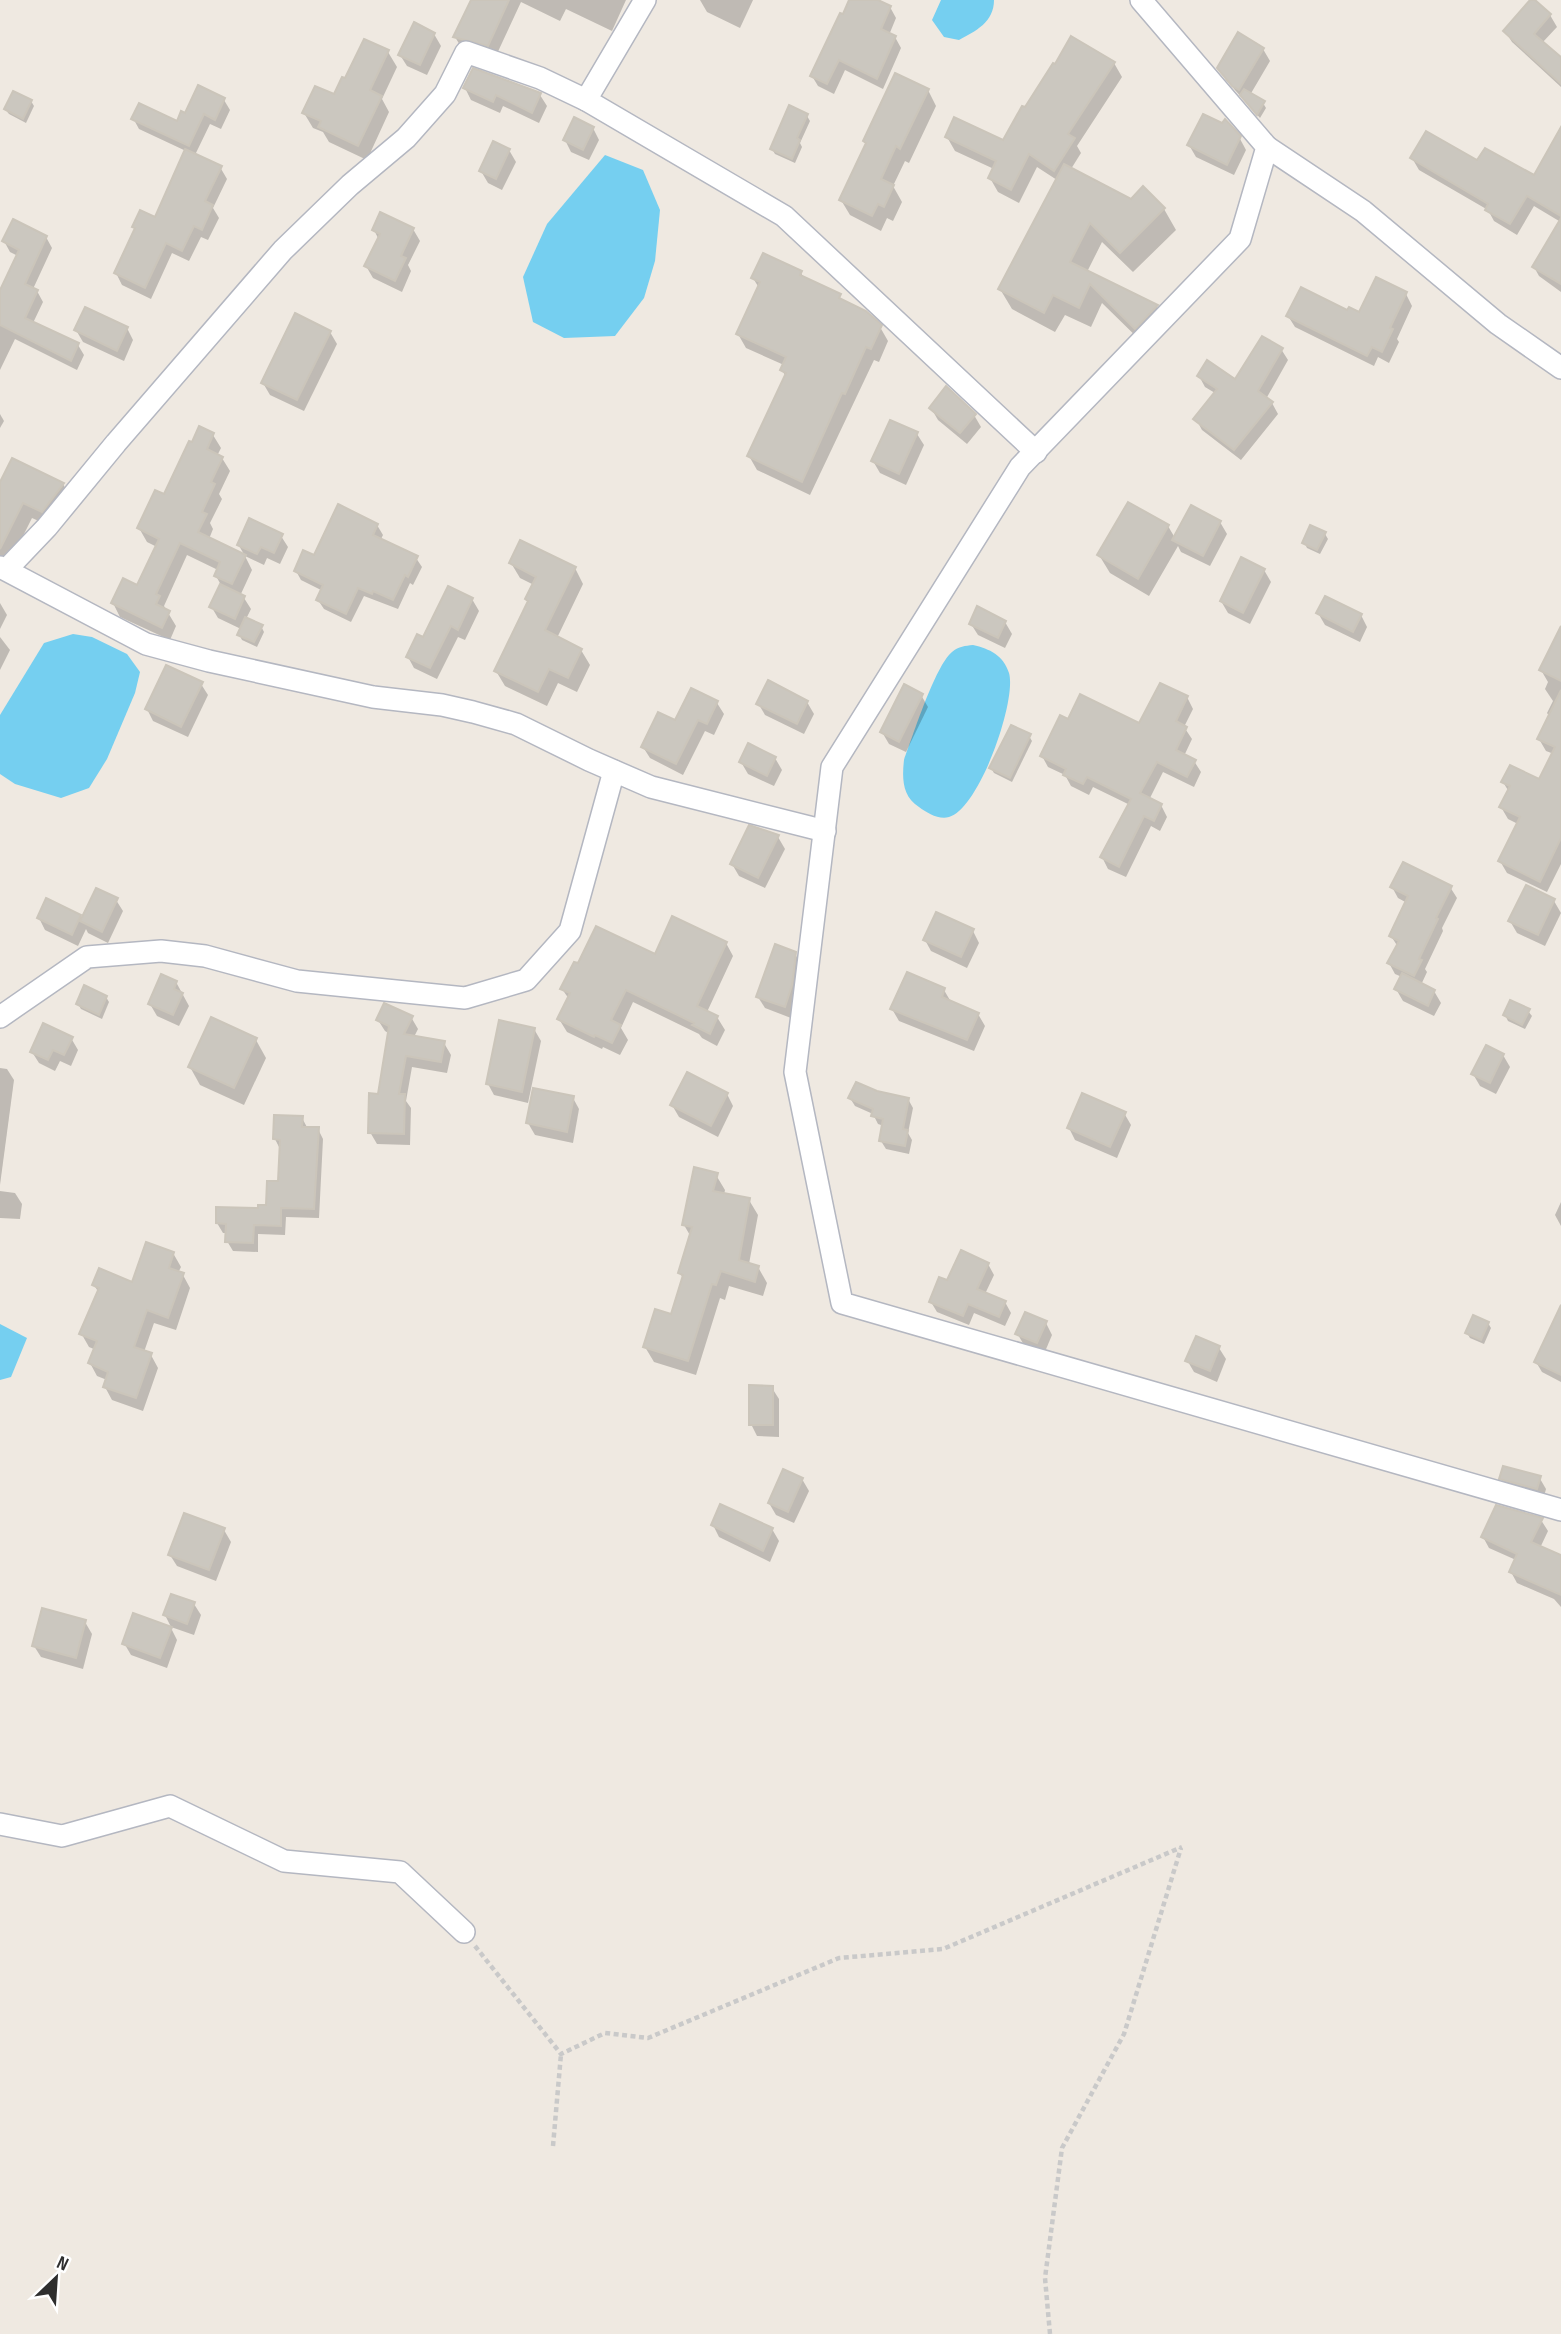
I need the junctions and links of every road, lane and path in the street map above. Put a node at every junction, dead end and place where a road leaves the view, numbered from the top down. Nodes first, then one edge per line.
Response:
1 (645, 0) edge
2 (1141, 0) edge
3 (586, 100) junction
4 (1267, 147) junction
5 (1561, 368) edge
6 (1035, 452) junction
7 (3, 568) edge
8 (614, 771) junction
9 (825, 831) junction
10 (0, 1017) edge
11 (1561, 1510) edge
12 (0, 1824) edge
13 (464, 1932) joint
14 (561, 2054) junction
15 (553, 2146) dead end
16 (1050, 2334) edge

1 - 3 street
2 - 4 street
3 - 6 street
3 - 7 street
4 - 5 street
4 - 6 street
6 - 9 street
7 - 8 street
8 - 9 street
8 - 10 street
9 - 11 street
12 - 13 street
13 - 14 path
14 - 15 path
14 - 16 path

